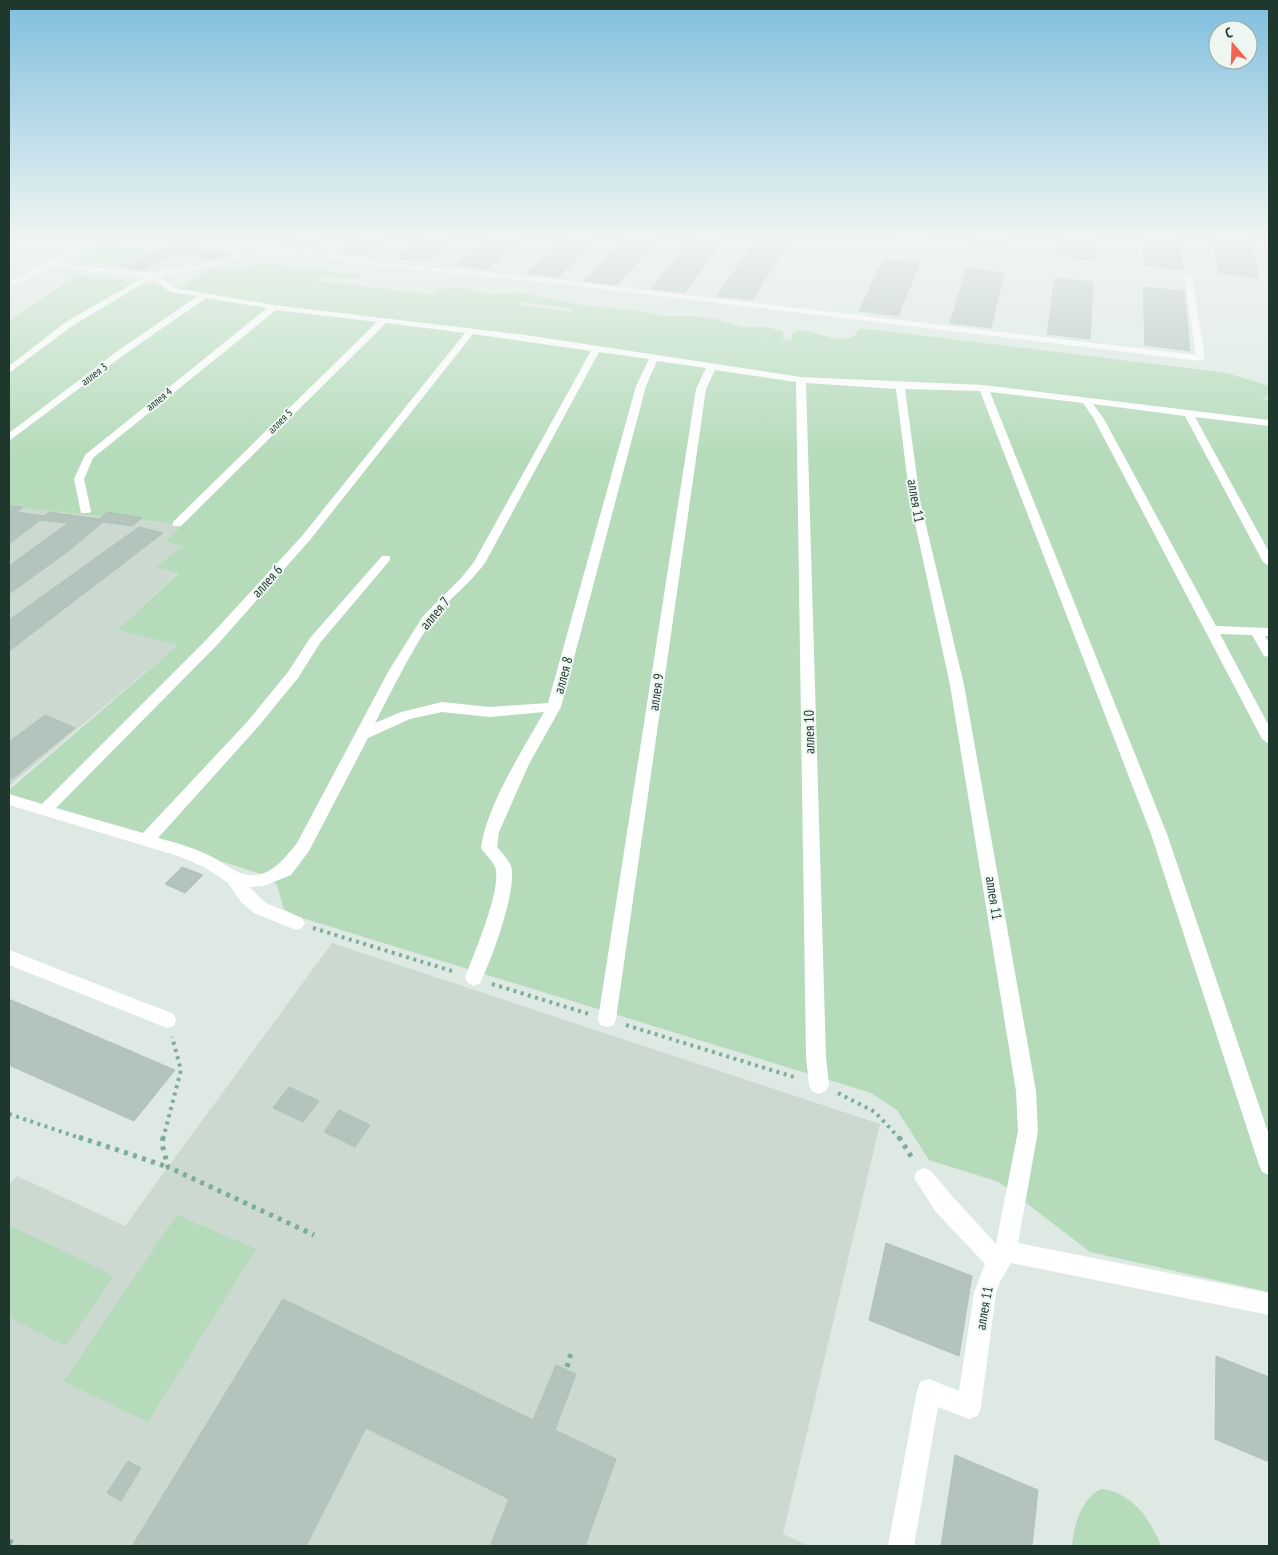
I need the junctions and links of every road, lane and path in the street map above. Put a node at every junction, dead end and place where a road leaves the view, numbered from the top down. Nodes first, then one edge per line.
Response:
1 (90, 312) edge
2 (181, 312) edge
3 (268, 312) edge
4 (313, 312) edge
5 (810, 312) edge
6 (1194, 312) edge
7 (385, 320) junction
8 (470, 332) junction
9 (596, 349) junction
10 (654, 358) junction
11 (712, 368) junction
12 (9, 370) edge
13 (801, 380) junction
14 (900, 386) junction
15 (984, 388) junction
16 (1085, 399) junction
17 (1188, 413) junction
18 (1269, 423) edge
19 (9, 438) edge
20 (85, 511) dead end
21 (177, 524) dead end
22 (386, 558) dead end
23 (1269, 562) edge
24 (1210, 630) junction
25 (1263, 632) edge
26 (1269, 653) edge
27 (554, 707) junction
28 (363, 734) junction
29 (1269, 739) edge
30 (9, 800) edge
31 (44, 811) junction
32 (147, 839) junction
33 (234, 878) junction
34 (296, 923) dead end
35 (9, 956) edge
36 (474, 978) dead end
37 (607, 1019) dead end
38 (168, 1020) joint
39 (819, 1084) dead end
40 (9, 1114) edge
41 (1269, 1165) edge
42 (168, 1166) junction
43 (924, 1178) dead end
44 (314, 1235) dead end
45 (1003, 1257) junction
46 (1269, 1304) edge
47 (571, 1353) dead end
48 (567, 1367) dead end
49 (9, 1541) edge
50 (18, 1546) edge
51 (902, 1546) edge

1 - 12 street
2 - 19 street, аллея 3
3 - 20 street, аллея 4
4 - 7 street
5 - 6 street
7 - 8 street
7 - 21 street, аллея 5
8 - 9 street
8 - 31 street, аллея 6
9 - 10 street
9 - 28 street, аллея 7
10 - 11 street
10 - 27 street, аллея 8
11 - 13 street
11 - 37 street, аллея 9
13 - 14 street
13 - 39 street, аллея 10
14 - 15 street
14 - 45 street, аллея 11
15 - 16 street
15 - 41 street
16 - 17 street
16 - 24 street
17 - 18 street
17 - 23 street
22 - 32 street
24 - 25 street
24 - 29 street
25 - 26 street
27 - 28 street
27 - 36 street, аллея 8
28 - 33 street, аллея 7
30 - 31 street
31 - 32 street
32 - 33 street
33 - 34 street
35 - 38 street
38 - 42 path
40 - 42 path
42 - 44 path
43 - 45 street
45 - 46 street
45 - 51 street, аллея 11
47 - 48 path
49 - 50 path

